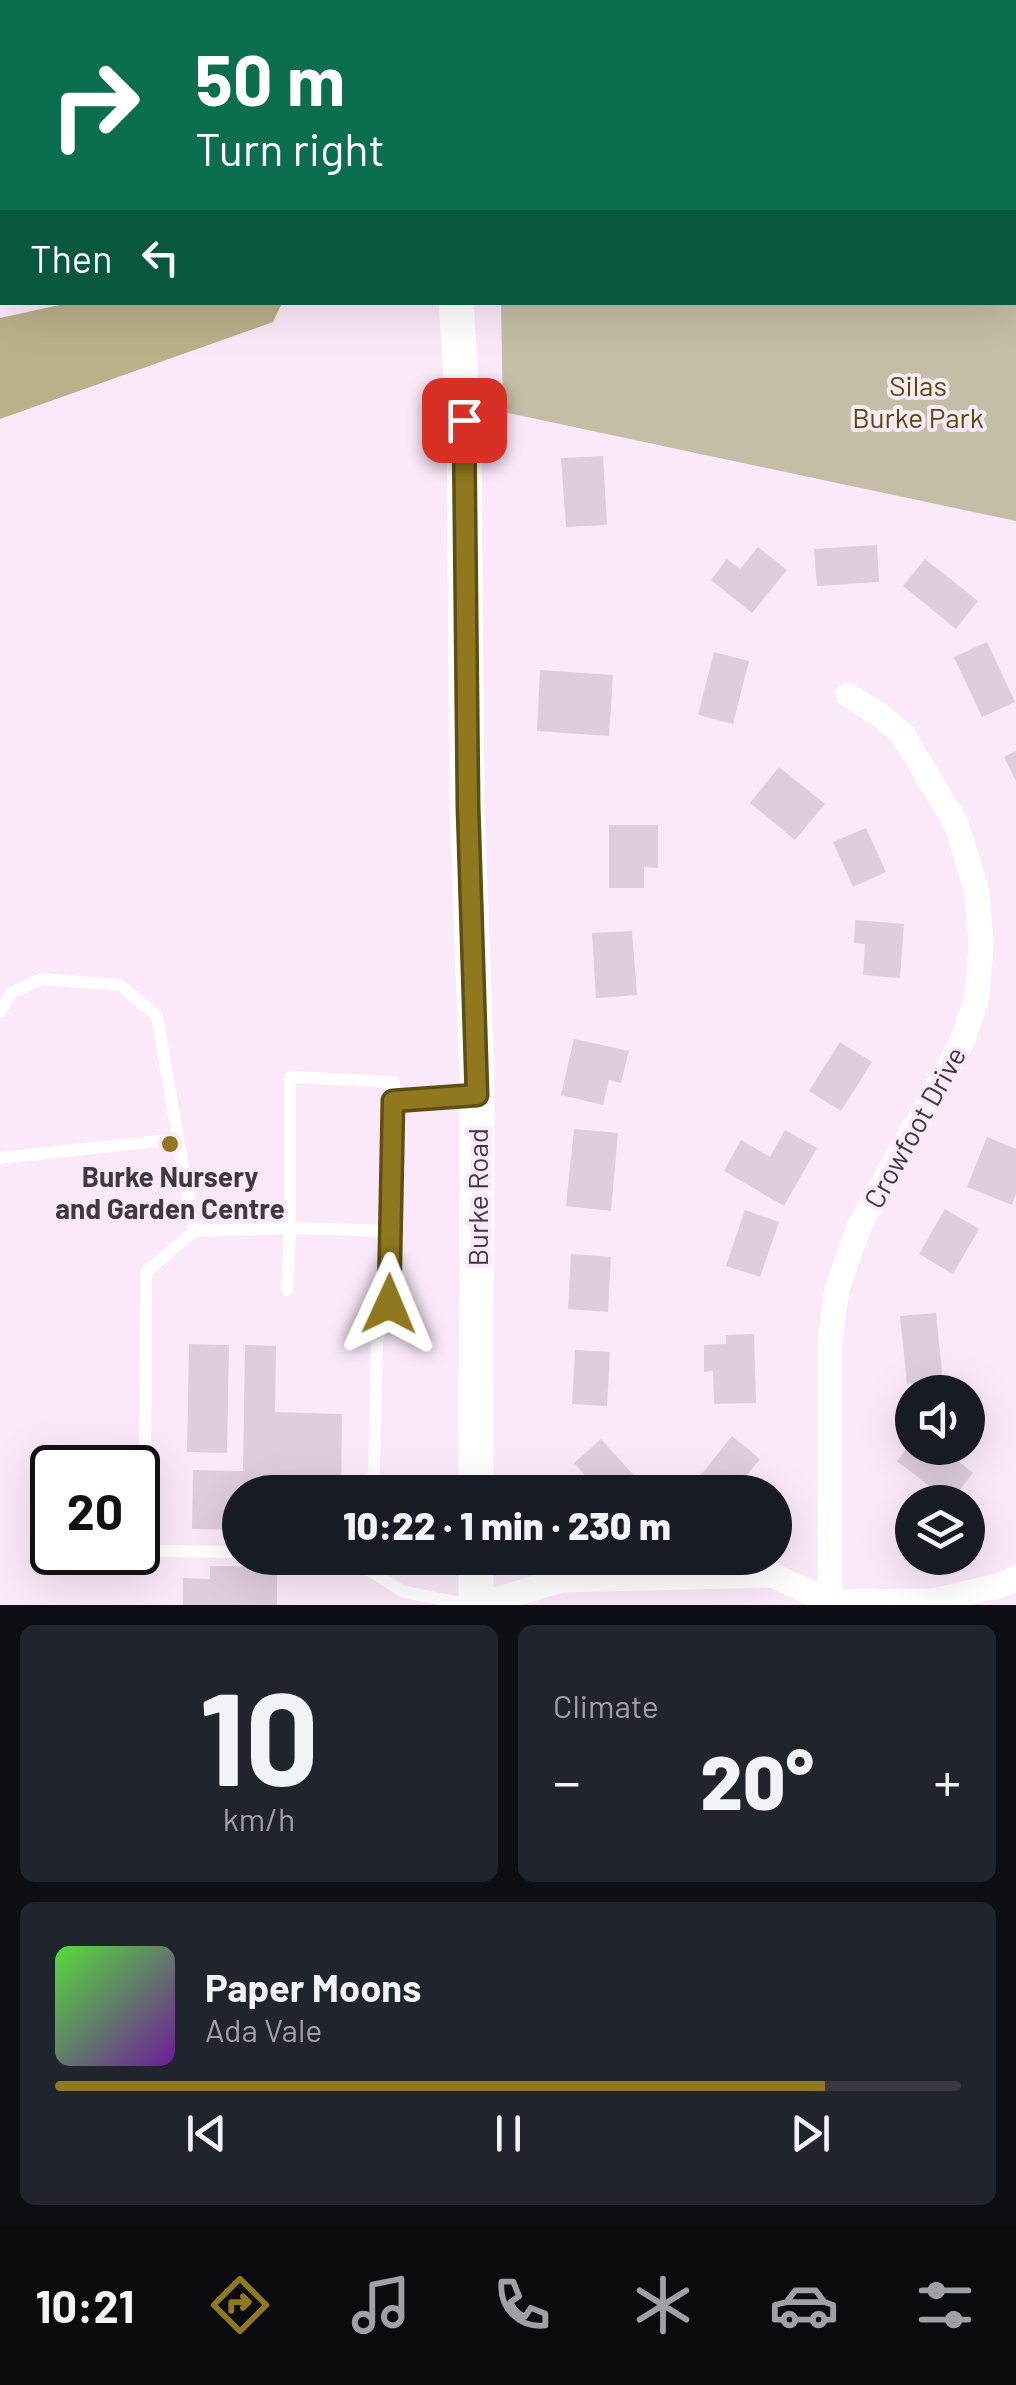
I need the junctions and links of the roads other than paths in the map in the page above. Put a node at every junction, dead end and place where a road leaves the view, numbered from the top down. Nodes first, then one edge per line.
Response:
1 (456, 305) edge
2 (848, 695) dead end
3 (0, 1012) edge
4 (477, 1095) junction
5 (393, 1101) junction
6 (178, 1139) junction
7 (0, 1158) edge
8 (290, 1228) junction
9 (194, 1230) junction
10 (390, 1231) junction
11 (287, 1290) dead end
12 (374, 1475) edge
13 (476, 1475) edge
14 (222, 1552) edge
15 (380, 1575) edge
16 (476, 1575) edge
17 (1016, 1578) edge
18 (827, 1603) edge
19 (475, 1605) edge

1 - 4 street, Burke Road
2 - 18 street, Crowfoot Drive
3 - 6 lane
4 - 5 lane
4 - 13 street, Burke Road
5 - 8 lane
5 - 10 lane
6 - 7 lane
6 - 9 lane
8 - 9 lane
8 - 10 lane
8 - 11 lane
9 - 14 lane
10 - 12 lane
15 - 19 lane
16 - 19 street
17 - 18 street
18 - 19 street

